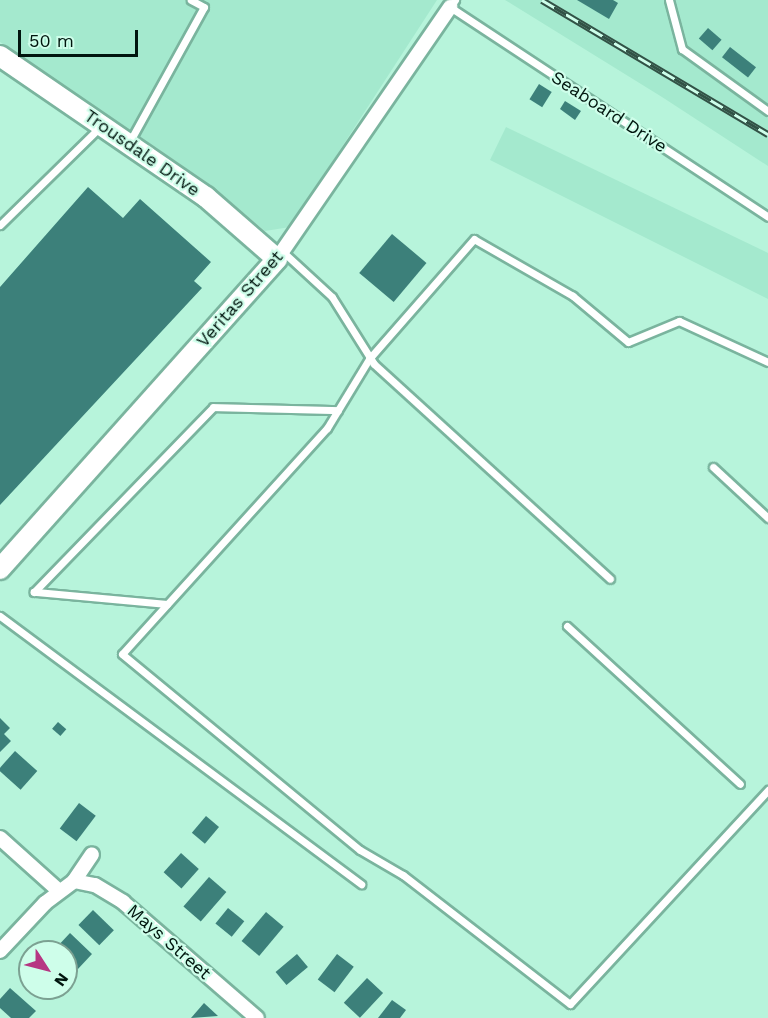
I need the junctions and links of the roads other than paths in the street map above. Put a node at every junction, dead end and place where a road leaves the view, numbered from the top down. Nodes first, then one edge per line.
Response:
1 (191, 0) edge
2 (669, 0) edge
3 (453, 4) edge
4 (0, 56) edge
5 (768, 111) edge
6 (102, 125) junction
7 (129, 143) junction
8 (768, 217) edge
9 (0, 225) edge
10 (279, 255) junction
11 (369, 359) junction
12 (768, 362) edge
13 (338, 411) junction
14 (713, 467) dead end
15 (768, 518) edge
16 (0, 569) edge
17 (610, 579) dead end
18 (167, 604) junction
19 (0, 616) edge
20 (567, 626) dead end
21 (740, 784) dead end
22 (768, 790) edge
23 (0, 838) edge
24 (93, 854) dead end
25 (74, 881) junction
26 (361, 884) dead end
27 (59, 891) junction
28 (0, 951) edge
29 (257, 1018) edge

1 - 7 lane
2 - 5 lane
3 - 8 lane, Seaboard Drive
3 - 10 street, Veritas Street
4 - 6 street, Trousdale Drive
6 - 7 street, Trousdale Drive
6 - 9 lane
7 - 10 street, Trousdale Drive
10 - 11 lane
10 - 16 street, Veritas Street
11 - 12 lane
11 - 13 lane
11 - 17 lane
13 - 18 lane
13 - 18 lane
14 - 15 lane
18 - 22 lane
19 - 26 lane
20 - 21 lane
23 - 27 street
24 - 25 street
25 - 27 street
25 - 29 street, Mays Street
27 - 28 street

